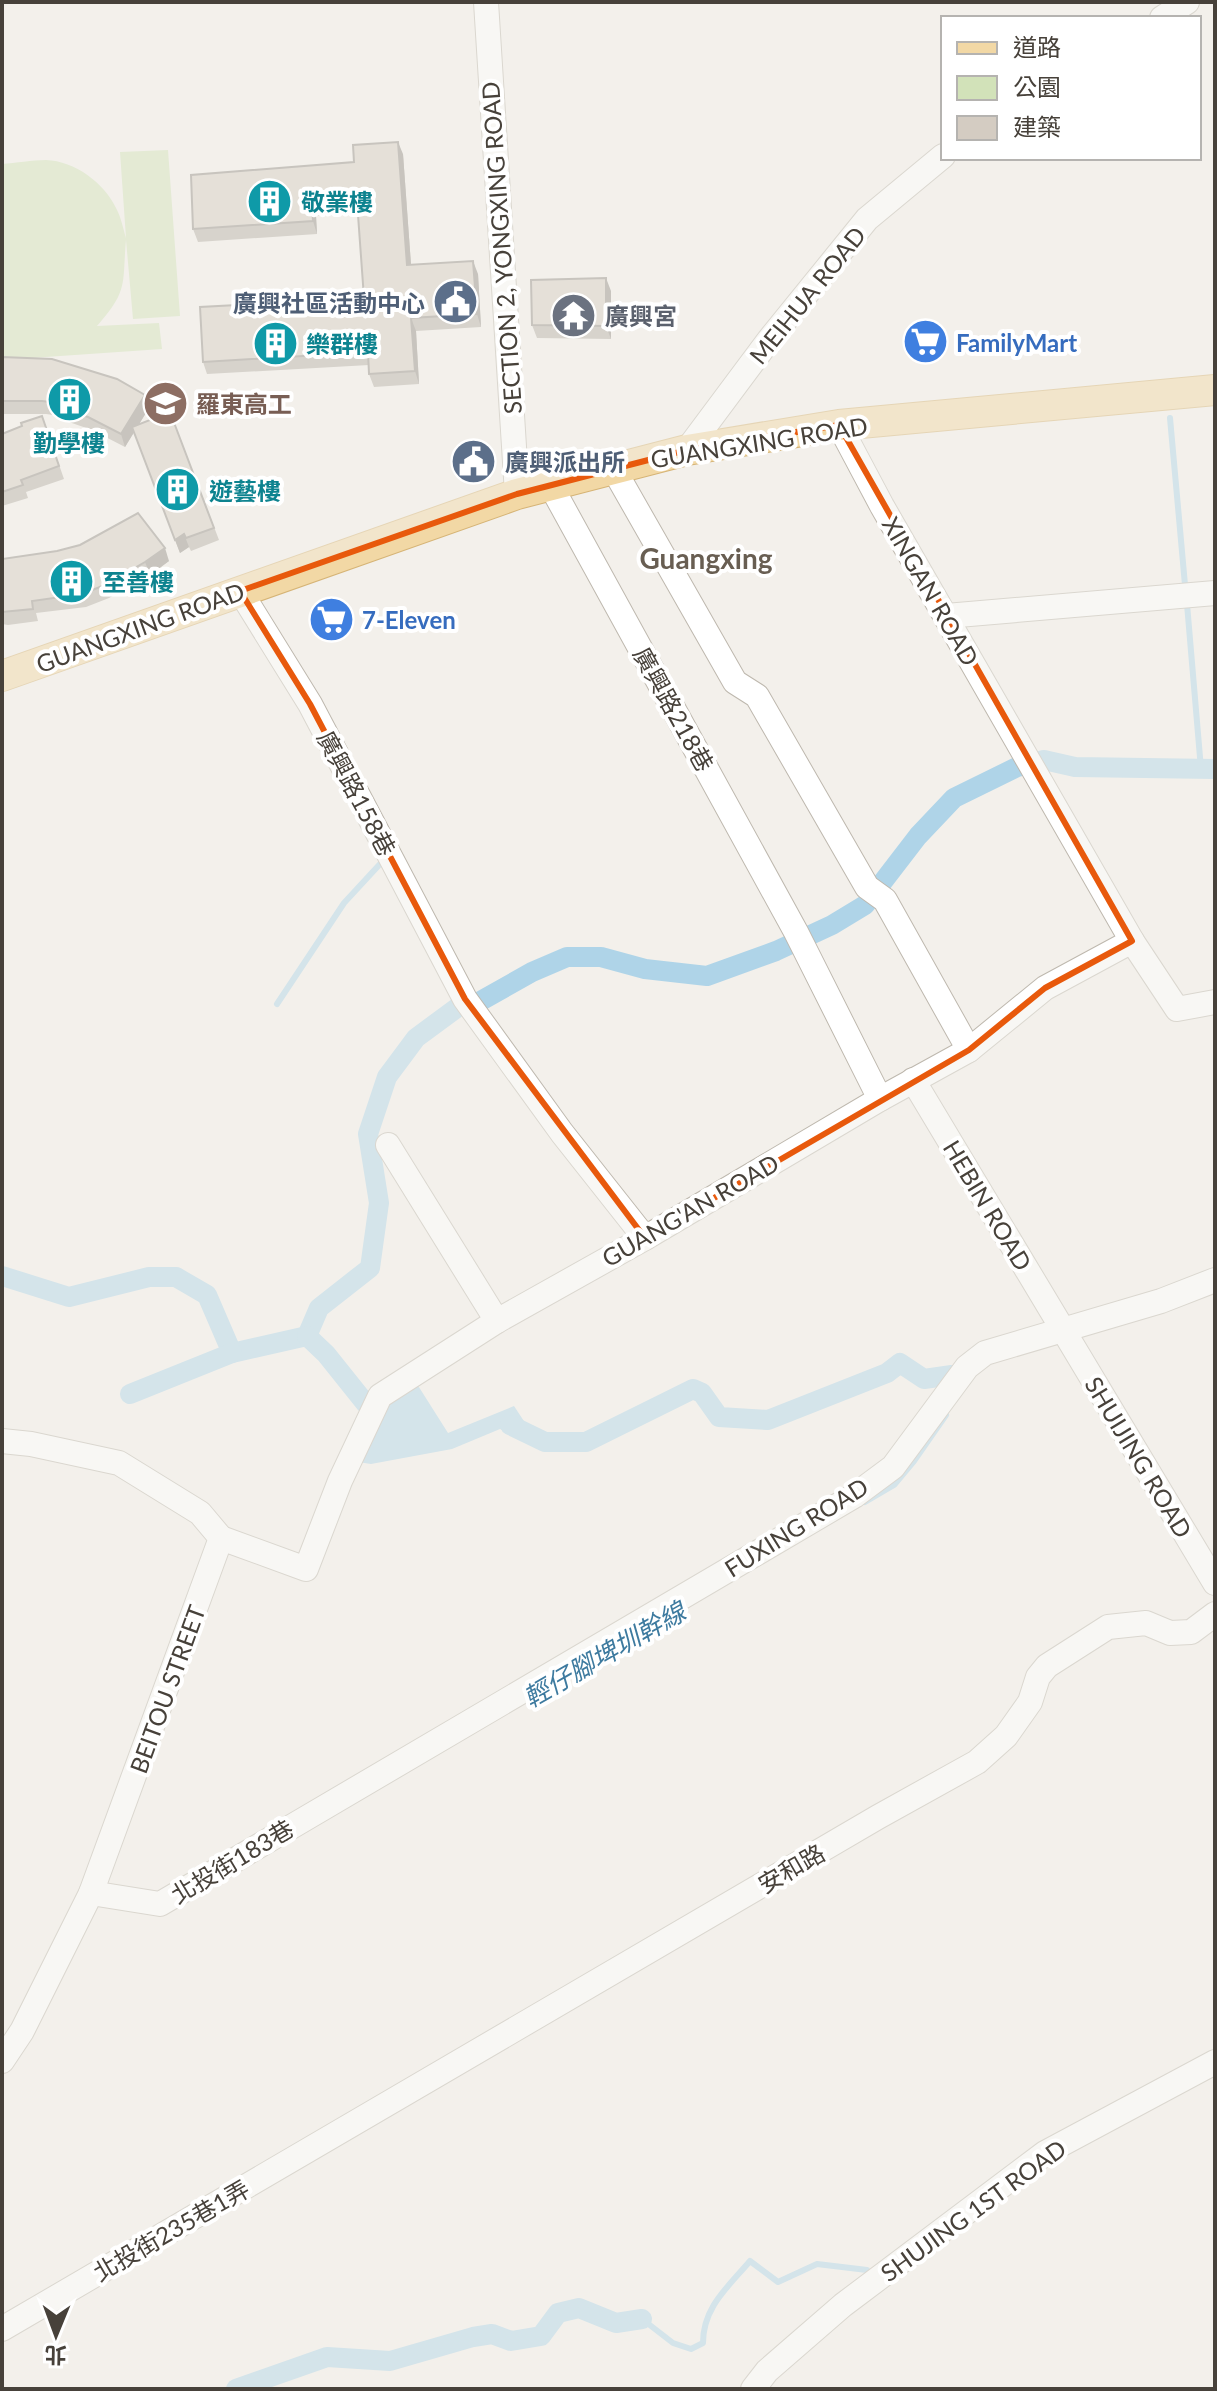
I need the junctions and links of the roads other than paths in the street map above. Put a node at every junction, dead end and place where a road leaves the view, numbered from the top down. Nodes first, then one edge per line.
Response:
1 (486, 2) edge
2 (1187, 2) edge
3 (1165, 16) edge
4 (941, 158) edge
5 (1215, 390) edge
6 (839, 425) junction
7 (687, 450) junction
8 (613, 468) junction
9 (551, 486) junction
10 (517, 494) junction
11 (240, 591) junction
12 (1215, 593) edge
13 (946, 616) junction
14 (2, 676) edge
15 (1132, 941) junction
16 (1215, 1002) edge
17 (969, 1050) junction
18 (913, 1080) junction
19 (880, 1099) junction
20 (388, 1145) dead end
21 (645, 1238) junction
22 (1215, 1280) edge
23 (497, 1321) junction
24 (1064, 1330) junction
25 (2, 1441) edge
26 (221, 1538) junction
27 (1215, 1583) edge
28 (1215, 1614) edge
29 (363, 1783) joint
30 (91, 1893) junction
31 (2, 2061) edge
32 (1215, 2062) edge
33 (339, 2131) joint
34 (2, 2329) edge
35 (753, 2389) edge

1 - 10 street, SECTION 2, YONGXING ROAD
2 - 3 street
4 - 7 street, MEIHUA ROAD
5 - 6 main road, GUANGXING ROAD
6 - 7 main road, GUANGXING ROAD
6 - 13 street, XINGAN ROAD
7 - 8 main road, GUANGXING ROAD
8 - 9 main road, GUANGXING ROAD
8 - 17 street
9 - 10 main road, GUANGXING ROAD
9 - 19 street, 廣興路218巷
10 - 11 main road, GUANGXING ROAD
11 - 14 main road, GUANGXING ROAD
11 - 21 street, 廣興路158巷
12 - 13 street
13 - 15 street, XINGAN ROAD
15 - 16 street
15 - 17 street, GUANG'AN ROAD
17 - 18 street, GUANG'AN ROAD
18 - 19 street, GUANG'AN ROAD
18 - 24 street, HEBIN ROAD
19 - 21 street, GUANG'AN ROAD
20 - 23 street
21 - 23 street, GUANG'AN ROAD
22 - 24 street, FUXING ROAD
23 - 26 street, GUANG'AN ROAD
24 - 27 street, SHUIJING ROAD
24 - 29 street, FUXING ROAD
25 - 26 street
26 - 30 street, BEITOU STREET
28 - 33 street, 安和路
29 - 30 street, 北投街183巷
30 - 31 street, BEITOU STREET
32 - 35 street, SHUJING 1ST ROAD
33 - 34 street, 北投街235巷1弄

